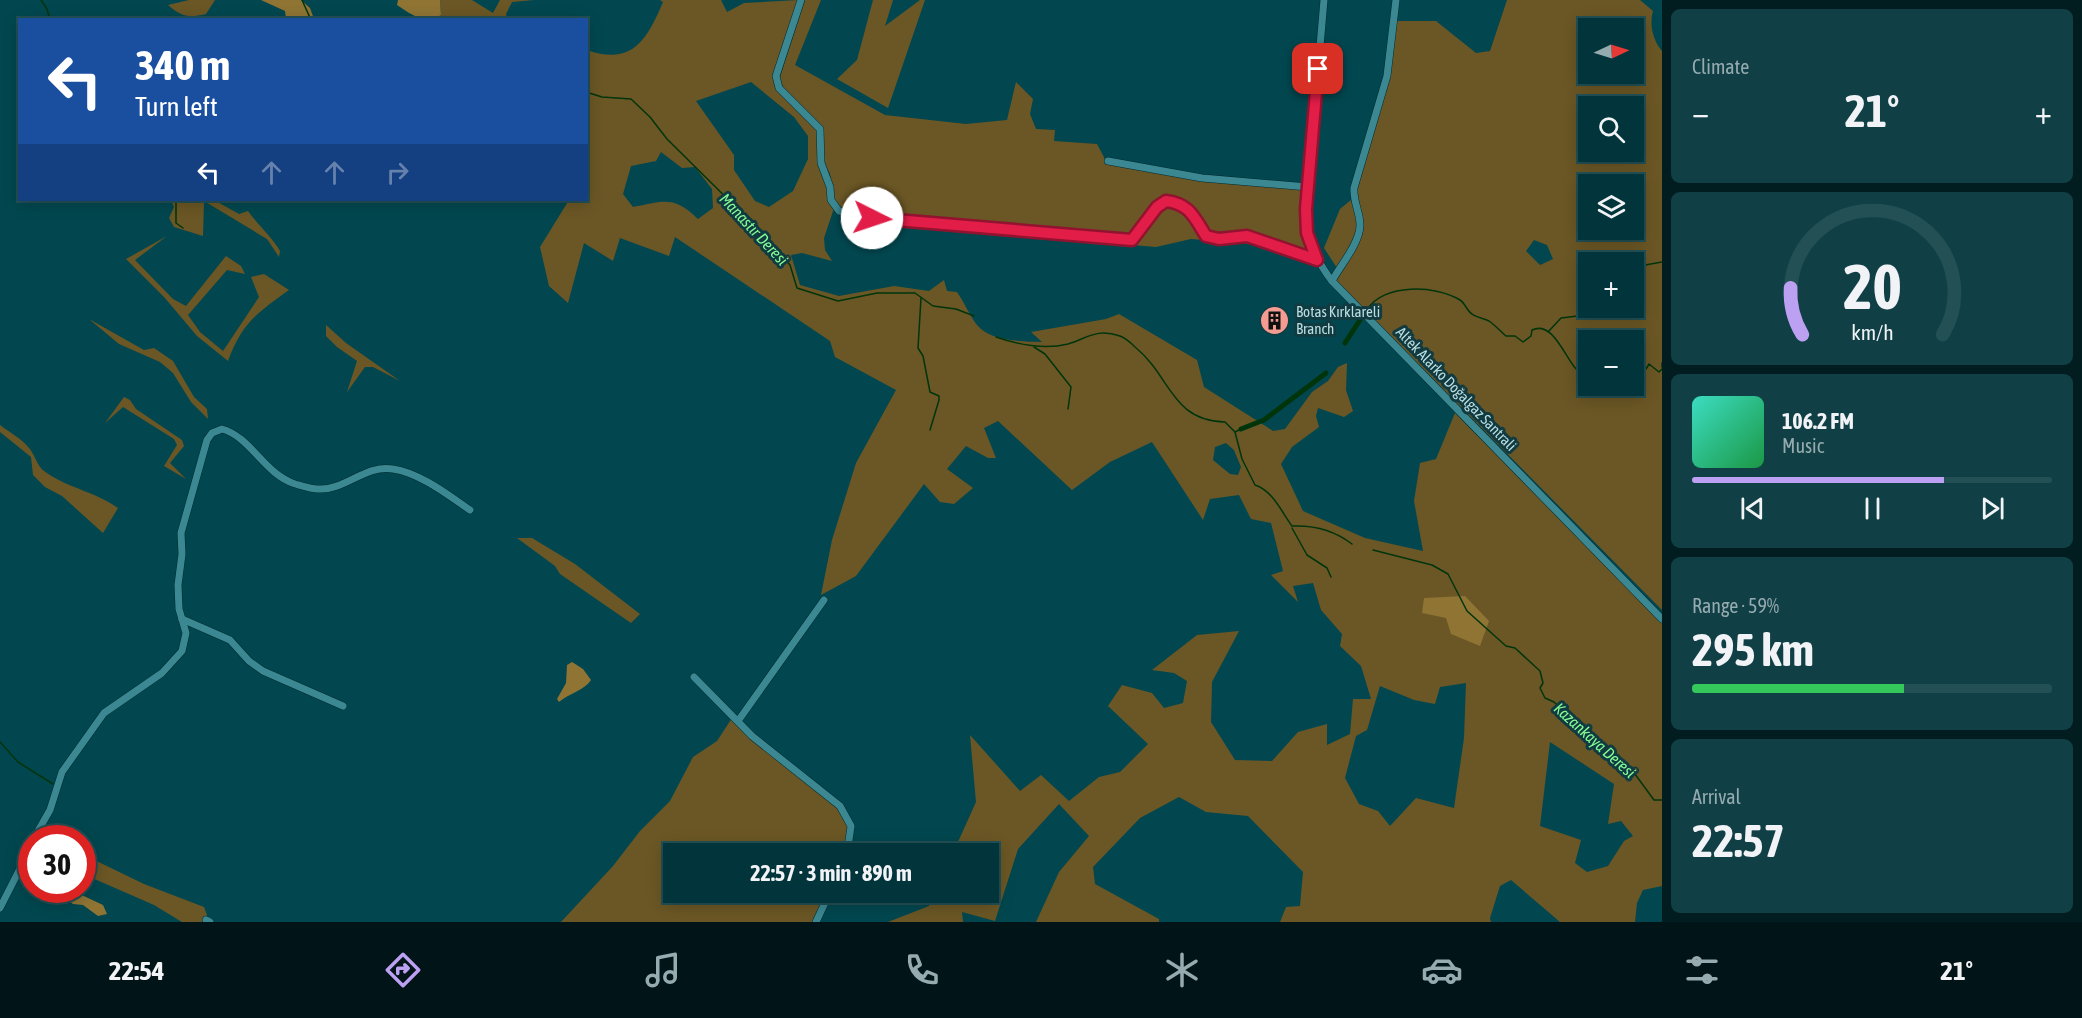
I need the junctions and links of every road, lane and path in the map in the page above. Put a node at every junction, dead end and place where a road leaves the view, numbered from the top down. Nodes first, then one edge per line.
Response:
1 (801, 0) edge
2 (1324, 0) edge
3 (1396, 0) edge
4 (1108, 161) dead end
5 (1308, 187) junction
6 (1317, 260) junction
7 (1332, 281) junction
8 (470, 510) dead end
9 (824, 600) dead end
10 (182, 619) junction
11 (1662, 619) edge
12 (694, 676) dead end
13 (343, 706) dead end
14 (738, 721) junction
15 (41, 825) edge
16 (849, 843) edge
17 (18, 873) edge
18 (825, 903) edge
19 (0, 908) edge
20 (816, 922) edge

1 - 6 street
2 - 5 street, Altek Alarko Doğalgaz Santrali
3 - 7 street
4 - 5 street
5 - 6 street, Altek Alarko Doğalgaz Santrali
6 - 7 street, Altek Alarko Doğalgaz Santrali
7 - 11 street, Altek Alarko Doğalgaz Santrali
8 - 10 street
9 - 14 street
10 - 13 street
10 - 15 street
12 - 14 street
14 - 16 street
17 - 19 street
18 - 20 street

